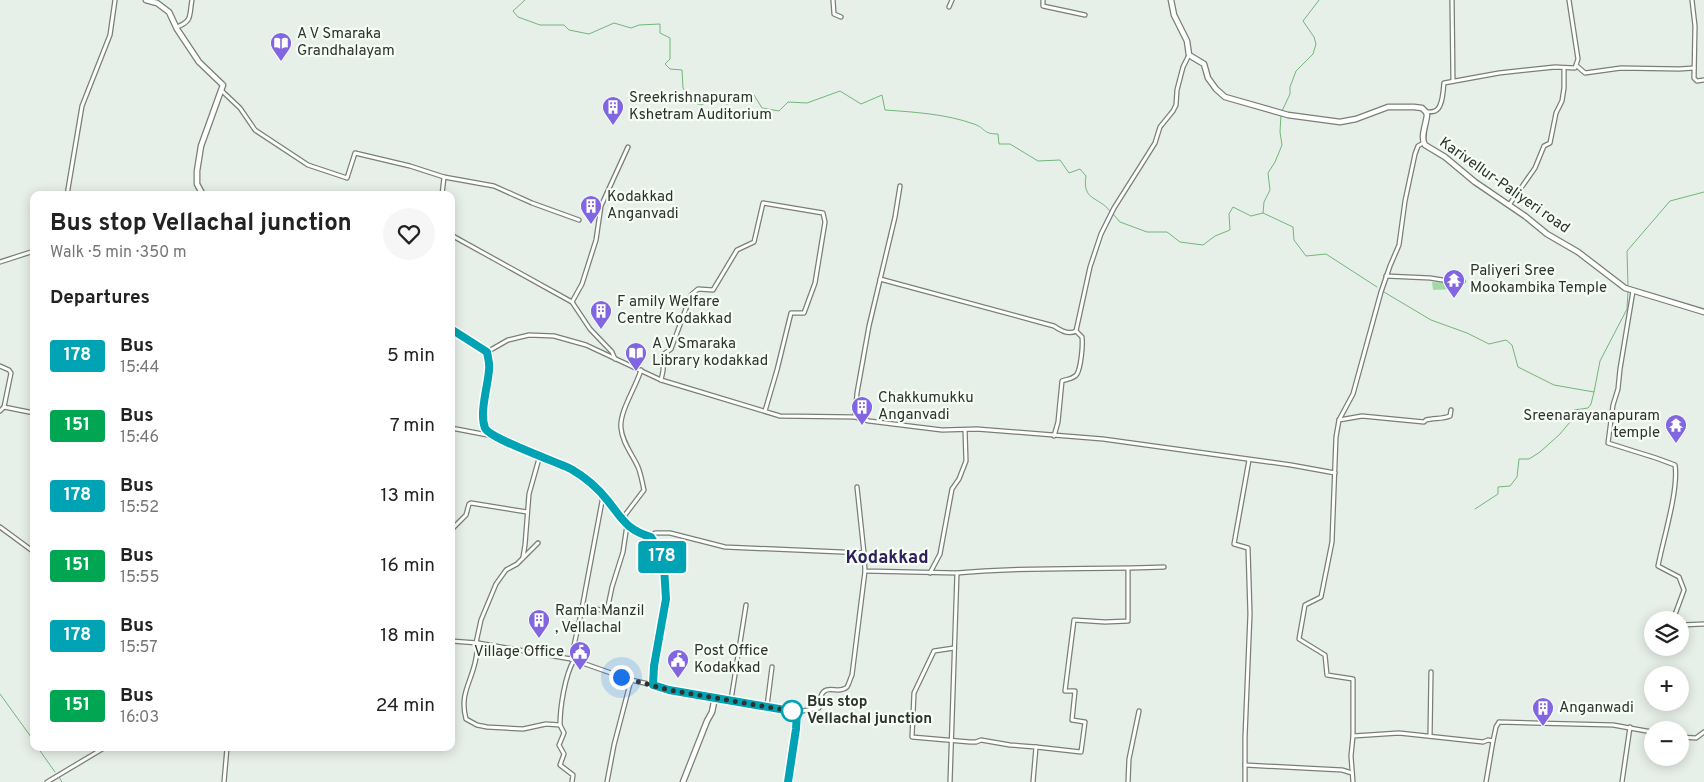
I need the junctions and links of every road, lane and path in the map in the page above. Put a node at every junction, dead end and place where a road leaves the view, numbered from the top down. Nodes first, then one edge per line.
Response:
1 (115, 0) edge
2 (146, 0) edge
3 (192, 0) edge
4 (833, 0) edge
5 (952, 0) edge
6 (1043, 0) edge
7 (1171, 0) edge
8 (1452, 0) edge
9 (1569, 0) edge
10 (1692, 0) edge
11 (949, 7) dead end
12 (1085, 15) dead end
13 (841, 18) dead end
14 (177, 27) junction
15 (1189, 55) junction
16 (1577, 66) junction
17 (1564, 68) junction
18 (1694, 68) junction
19 (1704, 80) edge
20 (1453, 81) junction
21 (222, 91) junction
22 (1426, 112) junction
23 (1423, 143) junction
24 (628, 147) dead end
25 (444, 176) junction
26 (900, 186) dead end
27 (68, 191) edge
28 (201, 191) edge
29 (442, 191) edge
30 (1508, 206) junction
31 (579, 220) dead end
32 (455, 237) edge
33 (30, 252) edge
34 (0, 262) edge
35 (1386, 276) junction
36 (880, 278) junction
37 (1464, 281) dead end
38 (1633, 290) junction
39 (572, 302) junction
40 (1704, 312) edge
41 (1076, 331) junction
42 (455, 332) edge
43 (487, 352) junction
44 (615, 359) junction
45 (0, 366) edge
46 (640, 370) junction
47 (661, 380) junction
48 (4, 407) junction
49 (1451, 410) dead end
50 (0, 411) edge
51 (30, 411) edge
52 (765, 411) junction
53 (854, 417) junction
54 (1338, 420) junction
55 (455, 429) edge
56 (965, 430) junction
57 (494, 436) junction
58 (1054, 436) junction
59 (540, 455) junction
60 (1249, 460) junction
61 (1335, 473) junction
62 (857, 487) dead end
63 (604, 496) junction
64 (527, 512) junction
65 (622, 520) junction
66 (627, 525) junction
67 (455, 526) edge
68 (0, 527) edge
69 (651, 537) junction
70 (538, 542) dead end
71 (30, 549) edge
72 (864, 553) junction
73 (522, 558) junction
74 (1164, 567) dead end
75 (1128, 569) junction
76 (866, 572) junction
77 (930, 572) junction
78 (957, 573) junction
79 (746, 605) dead end
80 (582, 608) junction
81 (1677, 611) edge
82 (1704, 624) edge
83 (1689, 625) edge
84 (455, 641) edge
85 (477, 642) junction
86 (954, 648) junction
87 (572, 660) junction
88 (772, 667) dead end
89 (1431, 672) dead end
90 (631, 680) junction
91 (653, 685) junction
92 (715, 697) junction
93 (731, 700) junction
94 (767, 706) junction
95 (1139, 711) dead end
96 (797, 712) junction
97 (560, 725) junction
98 (1630, 727) junction
99 (1644, 730) edge
100 (1704, 732) edge
101 (1352, 736) junction
102 (1430, 736) junction
103 (1689, 738) edge
104 (951, 741) junction
105 (1493, 741) junction
106 (1036, 746) junction
107 (99, 751) edge
108 (227, 751) edge
109 (1245, 765) junction
110 (1352, 773) junction
111 (47, 782) edge
112 (224, 782) edge
113 (572, 782) edge
114 (607, 782) edge
115 (683, 782) edge
116 (788, 782) edge
117 (950, 782) edge
118 (1033, 782) edge
119 (1128, 782) edge
120 (1245, 782) edge
121 (1353, 782) edge
122 (1486, 782) edge
123 (1622, 782) edge

1 - 27 street
2 - 14 main road
3 - 14 street
4 - 13 street
5 - 11 street
6 - 12 street
7 - 15 main road
8 - 20 street
9 - 16 street
10 - 18 street
14 - 21 main road
15 - 22 main road
15 - 41 street
16 - 17 street
16 - 18 street
17 - 20 street
17 - 30 street
18 - 19 street
20 - 22 street
21 - 25 street
21 - 28 main road
22 - 23 main road, Karivellur-Paliyeri road
23 - 30 main road, Karivellur-Paliyeri road
23 - 35 street
24 - 39 street
25 - 29 street
25 - 31 street
26 - 36 street
30 - 38 main road, Karivellur-Paliyeri road
32 - 39 street
33 - 34 street
35 - 37 street
35 - 54 street
36 - 41 street
36 - 53 street
38 - 40 main road, Karivellur-Paliyeri road
38 - 81 street
39 - 44 street
41 - 58 street
42 - 43 main road
43 - 44 street
43 - 57 main road
44 - 46 street
45 - 48 street
46 - 47 street
46 - 65 street
47 - 52 street
47 - 52 street
48 - 50 street
48 - 51 street
49 - 54 street
52 - 53 street
53 - 56 street
54 - 61 street
55 - 57 street
56 - 58 street
56 - 77 street
57 - 59 main road
58 - 60 street
59 - 63 main road
59 - 64 street
60 - 61 street
60 - 109 street
61 - 101 street
62 - 72 street
63 - 65 main road
63 - 80 street
64 - 67 street
64 - 73 street
65 - 66 main road
66 - 69 main road
66 - 80 street
68 - 71 street
69 - 72 street
69 - 91 main road
70 - 73 street
72 - 76 street
73 - 85 street
74 - 75 street
75 - 78 street
75 - 106 street
76 - 77 street
76 - 96 street
77 - 78 street
78 - 86 street
79 - 93 street
80 - 87 street
82 - 83 street
84 - 85 street
85 - 87 street
85 - 97 street
86 - 104 street
86 - 104 street
87 - 90 street
87 - 97 street
88 - 94 street
89 - 102 street
90 - 91 street
90 - 114 street
91 - 92 main road
92 - 93 main road
92 - 115 main road
93 - 94 main road
94 - 96 main road
95 - 119 street
96 - 116 main road
97 - 113 street
98 - 99 street
98 - 105 street
98 - 123 street
100 - 103 street
101 - 102 street
101 - 110 street
102 - 105 street
104 - 106 street
104 - 117 street
105 - 122 street
106 - 118 street
107 - 111 street
108 - 112 street
109 - 110 street
109 - 120 street
110 - 121 street

